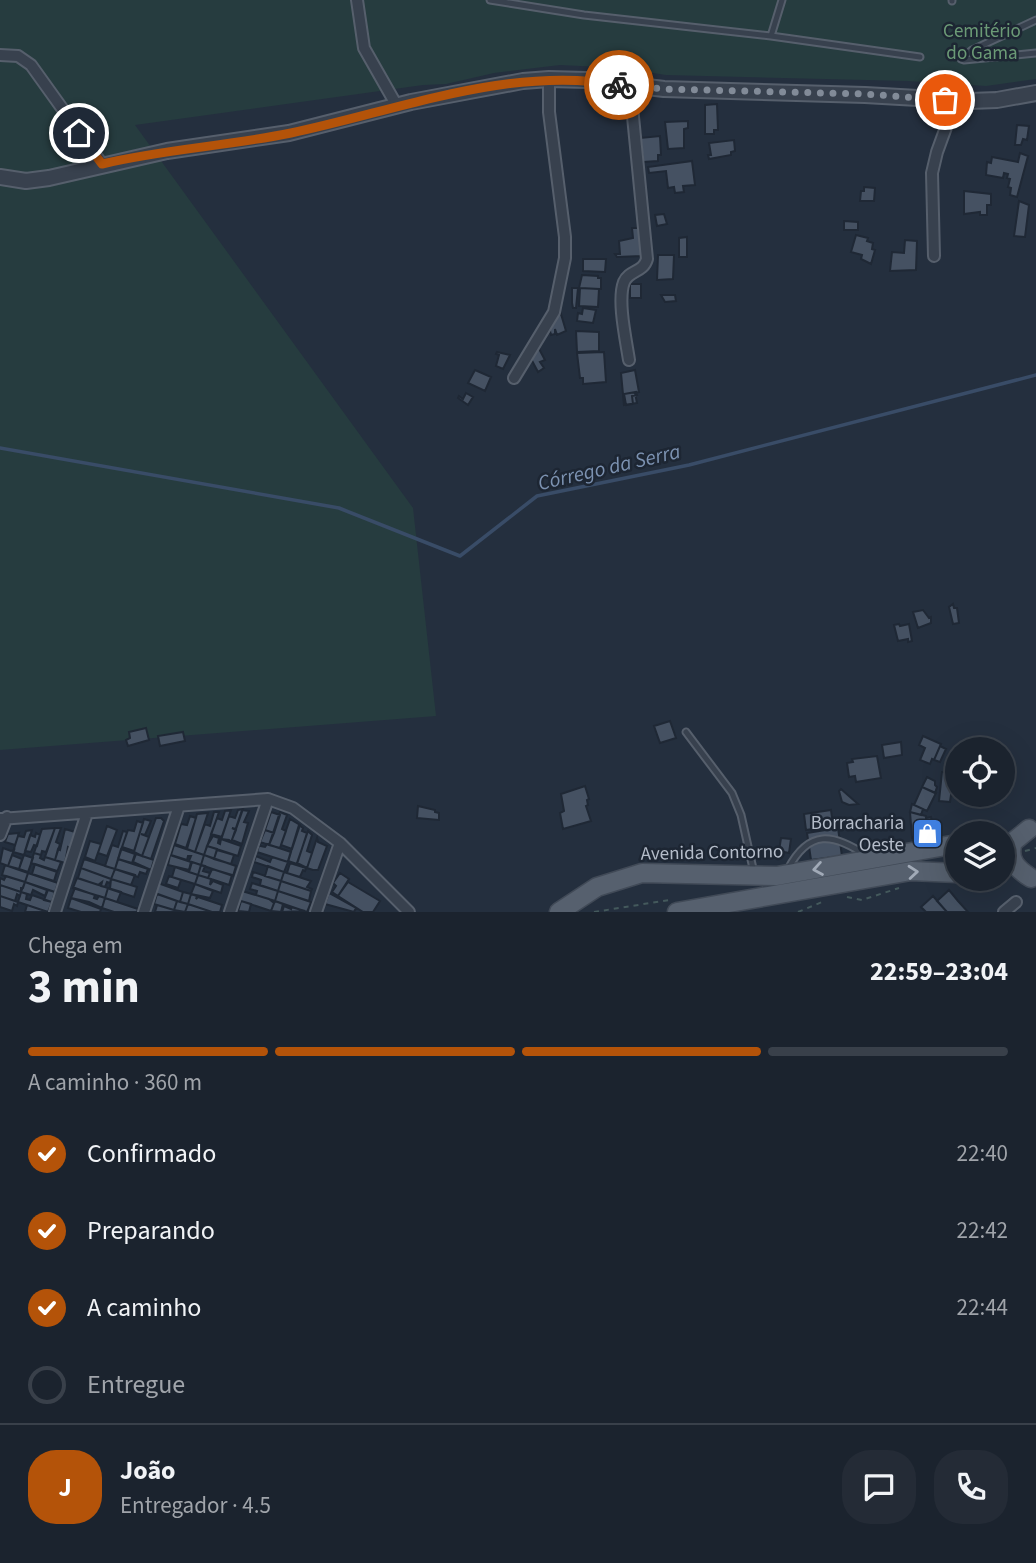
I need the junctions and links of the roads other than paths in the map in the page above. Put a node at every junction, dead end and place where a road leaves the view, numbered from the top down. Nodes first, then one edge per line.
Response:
1 (357, 0) edge
2 (490, 0) edge
3 (782, 0) edge
4 (1036, 20) edge
5 (771, 36) junction
6 (1036, 53) edge
7 (0, 55) edge
8 (920, 57) dead end
9 (549, 79) junction
10 (630, 86) junction
11 (1036, 93) edge
12 (956, 100) junction
13 (397, 106) junction
14 (102, 164) junction
15 (0, 177) edge
16 (934, 256) dead end
17 (629, 360) dead end
18 (514, 378) dead end
19 (686, 732) dead end
20 (268, 799) junction
21 (179, 806) junction
22 (87, 813) junction
23 (3, 818) edge
24 (1032, 829) edge
25 (0, 835) edge
26 (340, 843) junction
27 (945, 846) edge
28 (877, 858) junction
29 (945, 872) edge
30 (781, 875) junction
31 (754, 876) junction
32 (1015, 876) edge
33 (1033, 877) edge
34 (864, 880) junction
35 (759, 897) junction
36 (1016, 902) dead end
37 (565, 908) edge
38 (55, 912) edge
39 (144, 912) edge
40 (230, 912) edge
41 (316, 912) edge
42 (409, 912) edge
43 (591, 912) edge
44 (677, 912) edge
45 (1004, 912) edge

1 - 13 street
2 - 5 lane
3 - 5 lane
4 - 6 lane
5 - 8 lane
7 - 14 street
9 - 10 street
9 - 13 street
9 - 18 street
10 - 12 street
10 - 17 street
11 - 12 street
12 - 16 street
13 - 14 street
14 - 15 street
19 - 31 lane
20 - 21 street
20 - 26 street
20 - 40 street
21 - 22 street
21 - 39 street
22 - 23 street
22 - 38 street
23 - 25 street
24 - 33 main road
26 - 41 street
26 - 42 street
27 - 28 main road, Avenida Contorno
28 -> 30 main road, Avenida Contorno
28 - 30 lane
28 - 34 main road
34 -> 29 main road
30 - 31 main road, Avenida Contorno
30 - 35 main road
31 - 37 main road, Avenida Contorno
32 - 33 main road
34 - 35 main road
35 - 44 main road
36 - 45 street
37 - 43 main road

